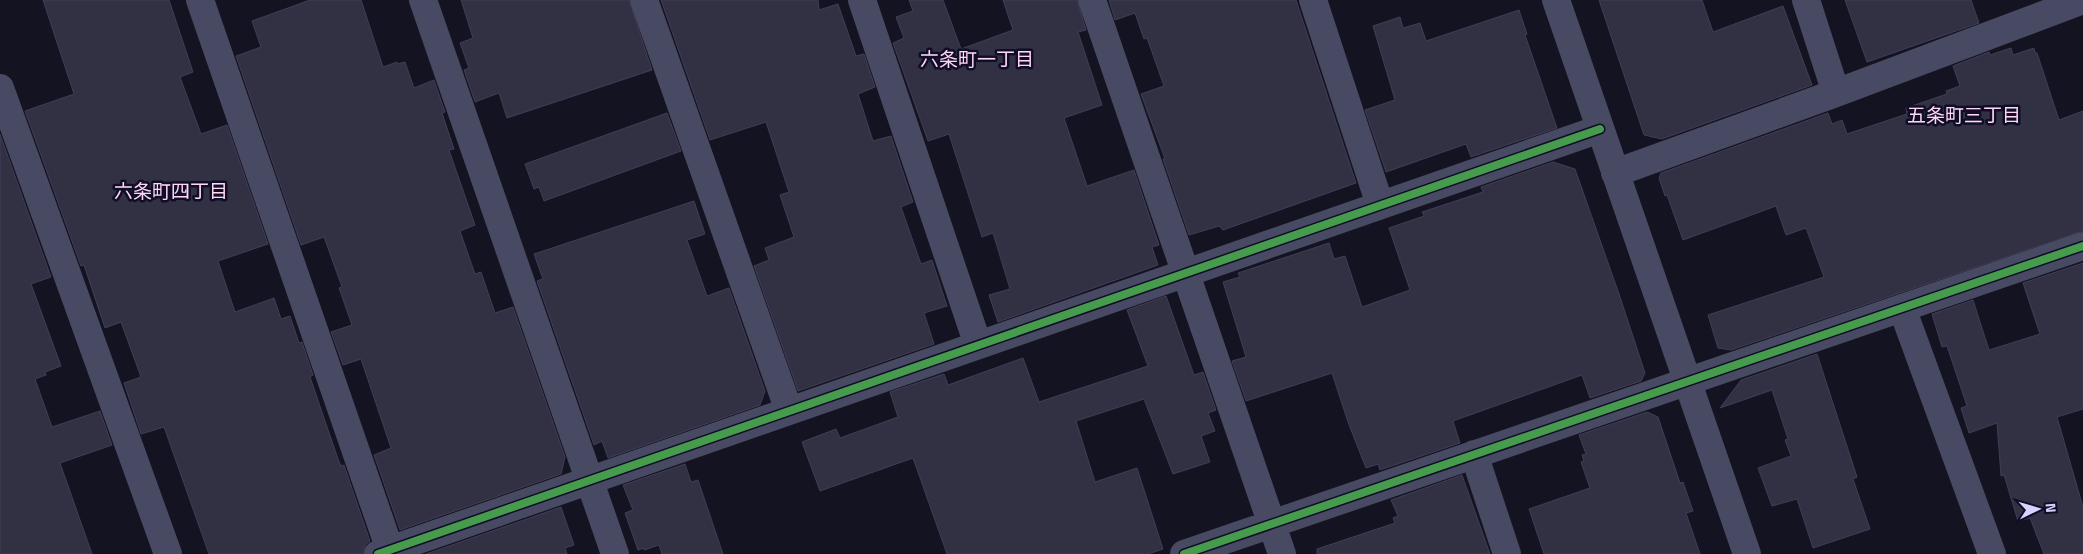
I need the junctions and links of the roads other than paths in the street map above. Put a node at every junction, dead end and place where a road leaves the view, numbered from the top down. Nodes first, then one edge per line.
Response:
1 (200, 0) edge
2 (423, 0) edge
3 (644, 0) edge
4 (862, 0) edge
5 (1092, 0) edge
6 (1313, 0) edge
7 (1556, 0) edge
8 (1806, 0) edge
9 (2083, 0) edge
10 (0, 88) edge
11 (1836, 93) junction
12 (1600, 129) junction
13 (1615, 173) junction
14 (1380, 205) junction
15 (2083, 246) edge
16 (1186, 273) junction
17 (1902, 308) junction
18 (978, 345) junction
19 (1688, 382) junction
20 (789, 411) junction
21 (1474, 454) junction
22 (590, 480) junction
23 (1272, 524) junction
24 (384, 552) edge
25 (168, 554) edge
26 (615, 554) edge
27 (1184, 554) edge
28 (1282, 554) edge
29 (1507, 554) edge
30 (1747, 554) edge
31 (1992, 554) edge

1 - 24 street
2 - 22 street
3 - 20 street
4 - 18 street
5 - 16 street
6 - 14 street
7 - 12 street
8 - 11 street
9 - 11 street
10 - 25 street
11 - 13 street
12 - 13 street
12 - 14 street
13 - 19 street
14 - 16 street
15 - 17 street
16 - 18 street
16 - 23 street
17 - 19 street
17 - 31 street
18 - 20 street
19 - 21 street
19 - 30 street
20 - 22 street
21 - 23 street
21 - 29 street
22 - 24 street
22 - 26 street
23 - 27 street
23 - 28 street

